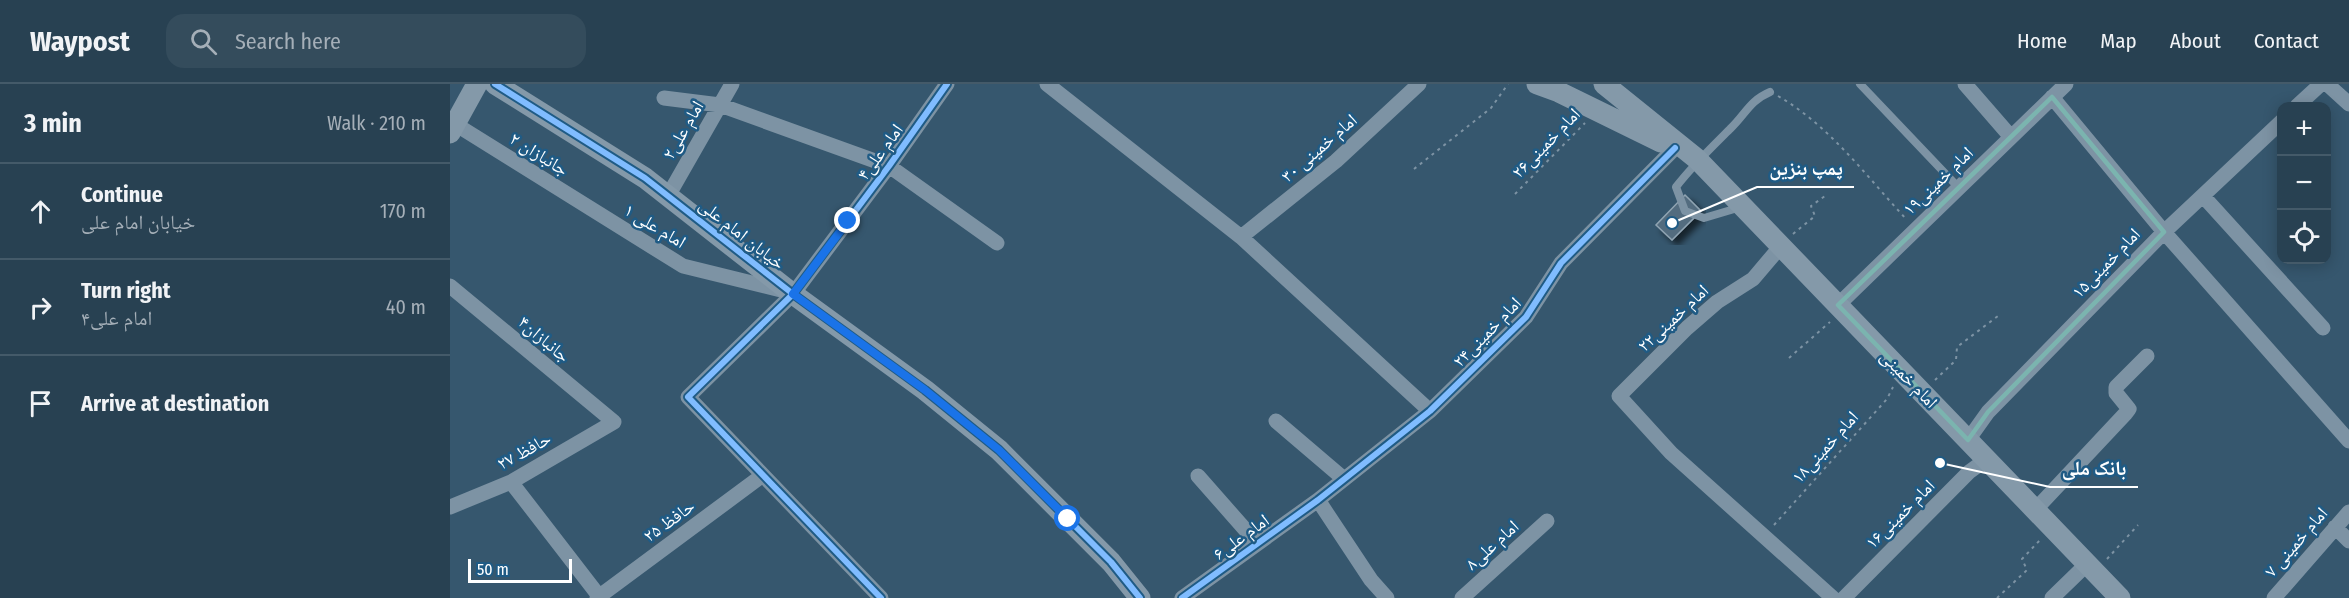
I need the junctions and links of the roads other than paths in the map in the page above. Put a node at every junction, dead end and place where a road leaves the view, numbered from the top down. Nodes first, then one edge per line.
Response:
1 (477, 84) edge
2 (495, 84) edge
3 (732, 84) edge
4 (947, 84) edge
5 (1047, 84) edge
6 (1419, 84) edge
7 (1537, 84) edge
8 (1860, 84) edge
9 (1965, 84) edge
10 (2066, 84) edge
11 (2321, 84) edge
12 (2327, 84) edge
13 (1556, 88) edge
14 (1613, 89) edge
15 (1770, 92) road end
16 (2052, 97) junction
17 (664, 98) dead end
18 (2301, 102) edge
19 (2349, 104) edge
20 (720, 105) junction
21 (2277, 126) edge
22 (452, 129) edge
23 (2011, 137) junction
24 (1674, 148) junction
25 (1697, 159) junction
26 (889, 166) junction
27 (1959, 188) junction
28 (668, 196) junction
29 (2203, 196) junction
30 (1743, 206) junction
31 (603, 218) joint
32 (2164, 231) junction
33 (1241, 237) junction
34 (997, 243) dead end
35 (1780, 245) junction
36 (450, 286) edge
37 (793, 294) junction
38 (1841, 308) junction
39 (2323, 328) dead end
40 (2146, 356) dead end
41 (1431, 411) junction
42 (614, 422) joint
43 (1276, 422) dead end
44 (1968, 440) junction
45 (2349, 441) edge
46 (1987, 459) junction
47 (763, 475) junction
48 (1198, 477) dead end
49 (1344, 479) junction
50 (511, 482) junction
51 (1318, 500) junction
52 (450, 507) edge
53 (2035, 510) junction
54 (2349, 512) edge
55 (1547, 521) dead end
56 (2335, 527) junction
57 (2349, 541) edge
58 (1257, 543) junction
59 (2091, 568) junction
60 (598, 597) edge
61 (881, 598) edge
62 (1140, 598) edge
63 (1182, 598) edge
64 (1387, 598) edge
65 (1462, 598) edge
66 (1833, 598) edge
67 (1844, 598) edge
68 (2052, 598) edge
69 (2120, 598) edge
70 (2274, 598) edge

1 - 22 main road
2 - 28 main road, خیابان امام علی
3 - 20 street, امام علی۲
4 - 26 street, امام علی۴
5 - 33 street
6 - 33 street, امام خمینی ۳۰
7 - 13 main road, امام خمینی
8 - 27 lane
9 - 23 street
10 - 16 street, امام خمینی۱۹
11 - 18 street
12 - 19 street
13 - 24 main road, امام خمینی
14 - 25 main road, امام خمینی
15 - 25 lane
16 - 23 street, امام خمینی۱۹
16 - 32 street
17 - 20 street
20 - 26 street
20 - 28 street, امام علی۲
21 - 29 street, امام خمینی۱۵
22 - 31 street, جانبازان ۲
23 - 27 street, امام خمینی۱۹
24 - 25 main road, امام خمینی
24 - 41 street, امام خمینی۲۴
25 - 30 main road, امام خمینی
25 - 30 lane
26 - 34 street
26 - 37 street, امام علی۴
27 - 38 street, امام خمینی۱۹
28 - 37 main road, خیابان امام علی
29 - 32 street, امام خمینی۱۵
29 - 39 street
30 - 35 main road, امام خمینی
31 - 37 street, امام علی ۱
32 - 44 street, امام خمینی۱۵
32 - 45 street
33 - 41 street
35 - 38 main road, امام خمینی
35 - 66 street, امام خمینی۲۲
36 - 42 street, جانبازان۴
37 - 47 street, امام علی۴
37 - 62 main road, خیابان امام علی
38 - 44 main road, امام خمینی
40 - 53 street
41 - 49 street, امام خمینی۲۴
42 - 50 street, حافظ ۲۷
43 - 49 street
44 - 46 main road, امام خمینی
46 - 53 main road, امام خمینی
46 - 67 street, امام خمینی۱۶
47 - 60 street, حافظ ۲۵
47 - 61 street
48 - 58 street
49 - 51 street, امام خمینی۲۴
50 - 52 street, حافظ ۲۷
50 - 60 street
51 - 58 street, امام علی۶
51 - 64 street
53 - 59 main road, امام خمینی
54 - 56 street, امام خمینی ۷
55 - 65 street, امام علی۸
56 - 57 street
56 - 70 street, امام خمینی ۷
58 - 63 street, امام علی۶
59 - 68 street
59 - 69 main road, امام خمینی

